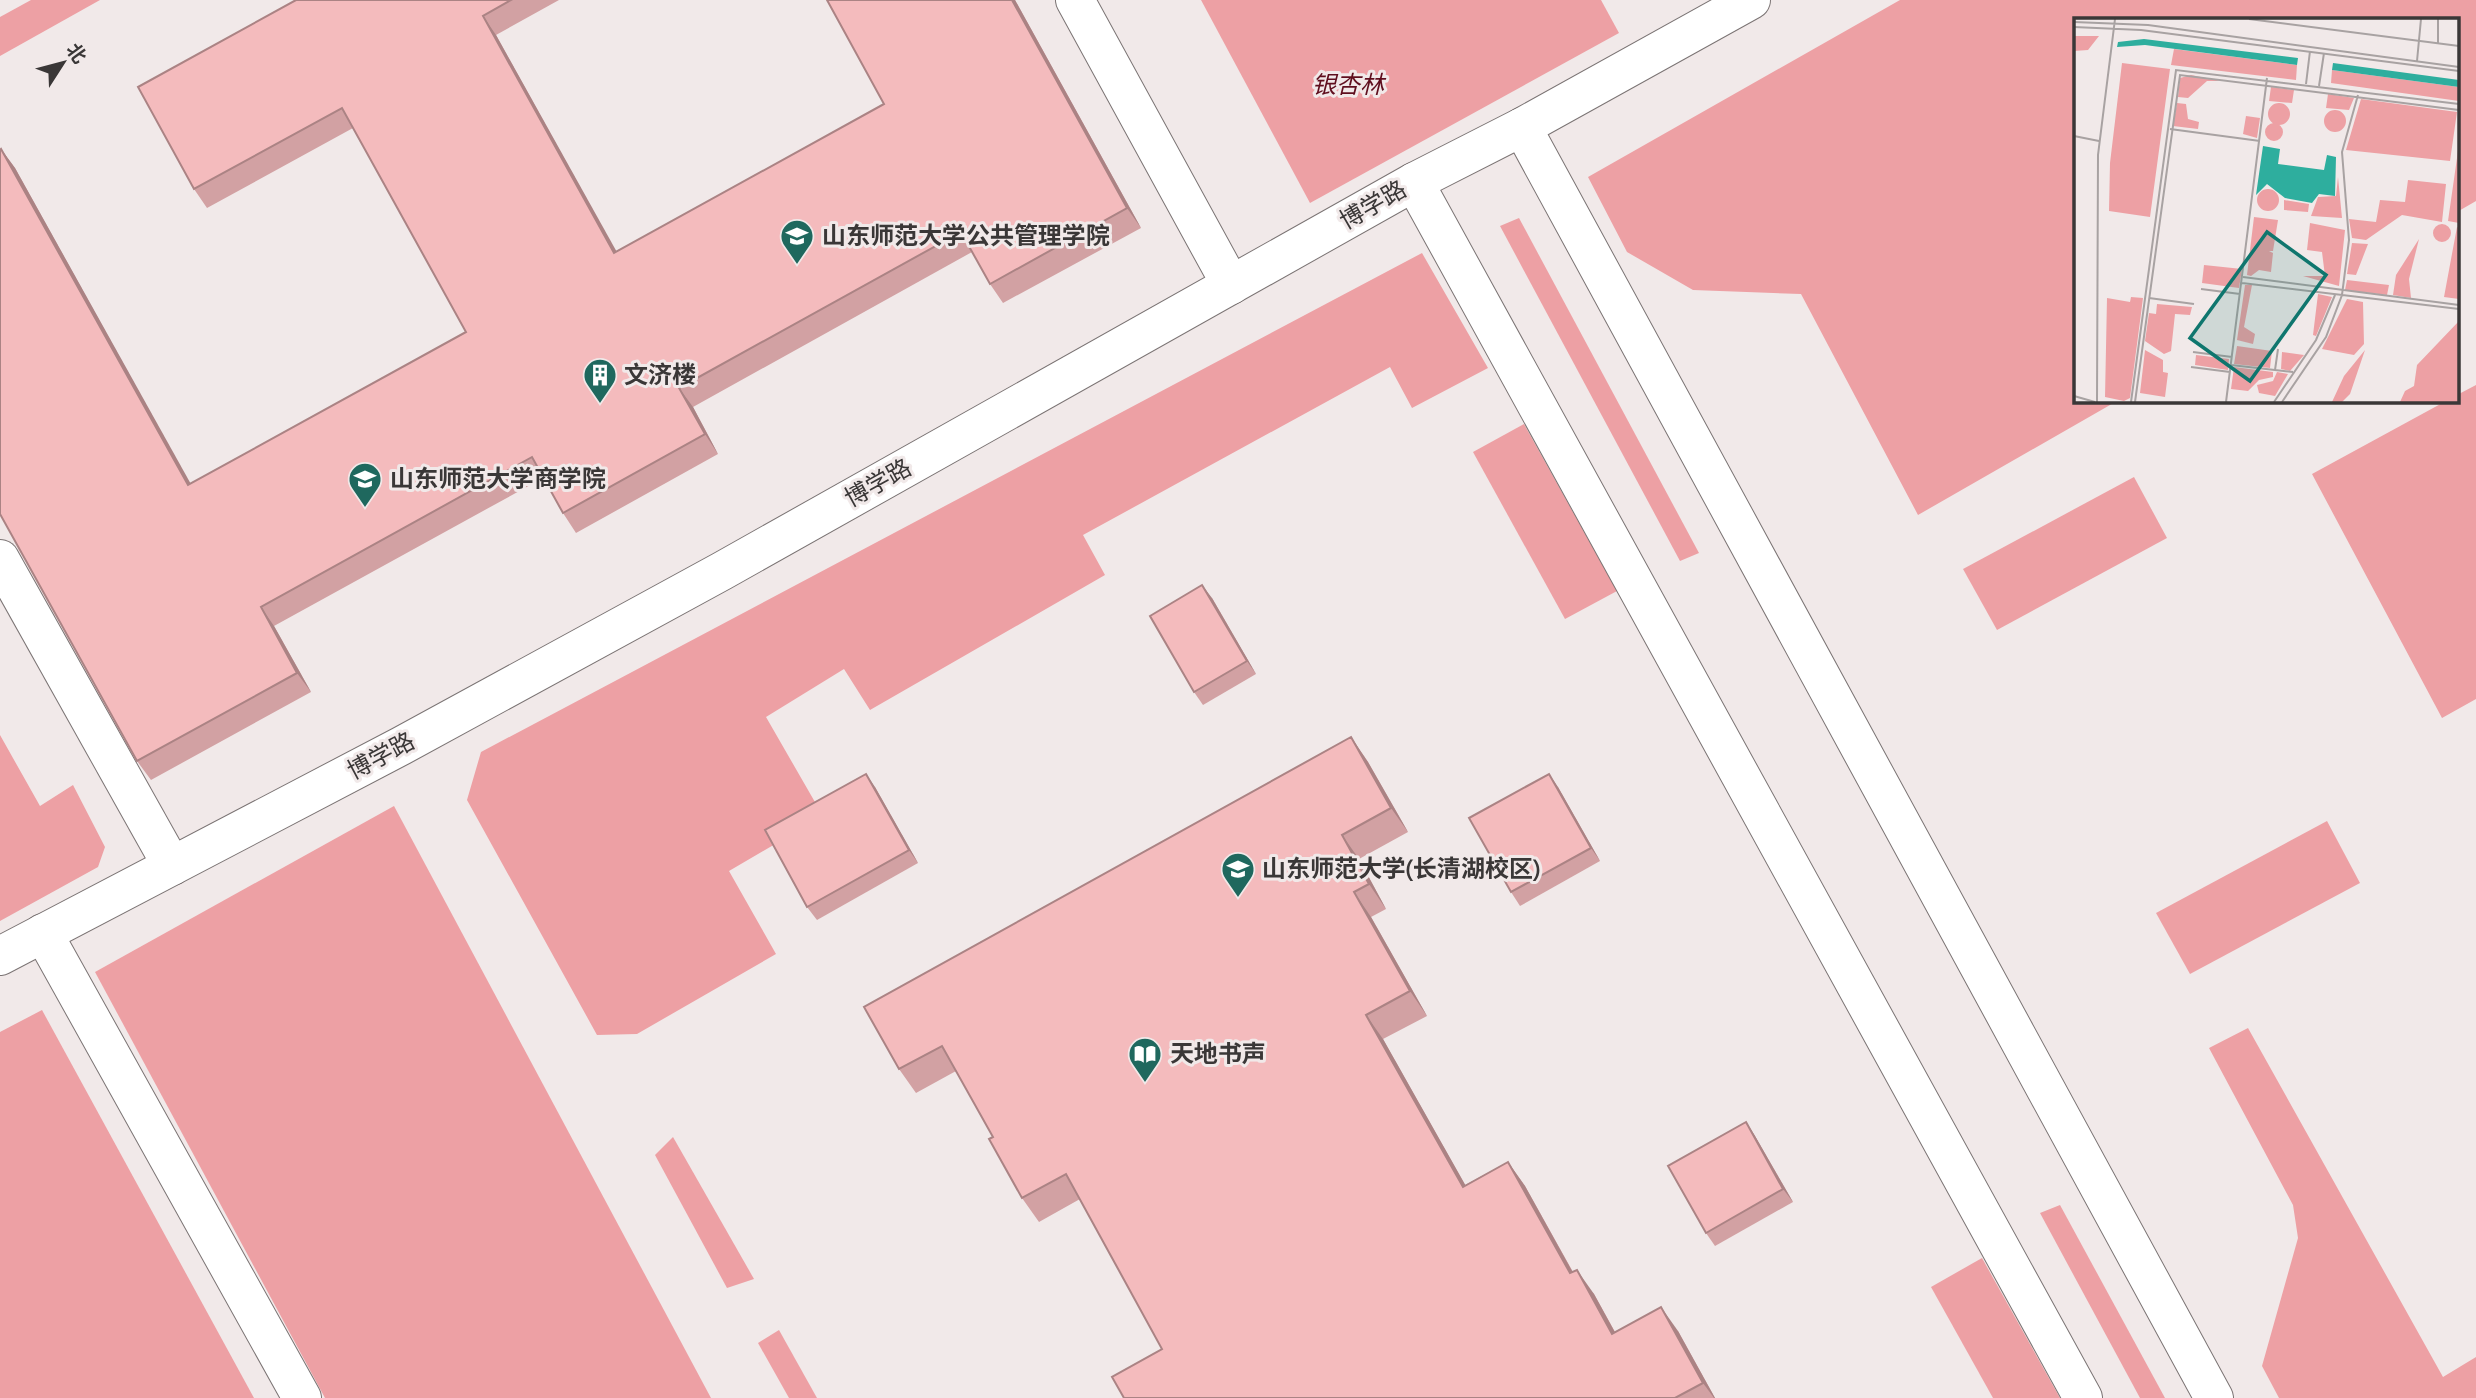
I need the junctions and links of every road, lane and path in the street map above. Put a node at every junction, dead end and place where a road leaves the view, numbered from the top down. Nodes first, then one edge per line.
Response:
1 (1075, 0) edge
2 (1751, 0) edge
3 (1522, 127) junction
4 (1414, 182) junction
5 (1231, 285) junction
6 (0, 559) edge
7 (172, 866) junction
8 (43, 933) junction
9 (0, 957) edge
10 (302, 1398) edge
11 (2083, 1398) edge
12 (2214, 1398) edge

1 - 5 street
2 - 3 street, 博学路
3 - 4 street, 博学路
3 - 12 street
4 - 5 street, 博学路
4 - 11 street
5 - 7 street, 博学路
6 - 7 street
7 - 8 street, 博学路
8 - 9 street, 博学路
8 - 10 street

